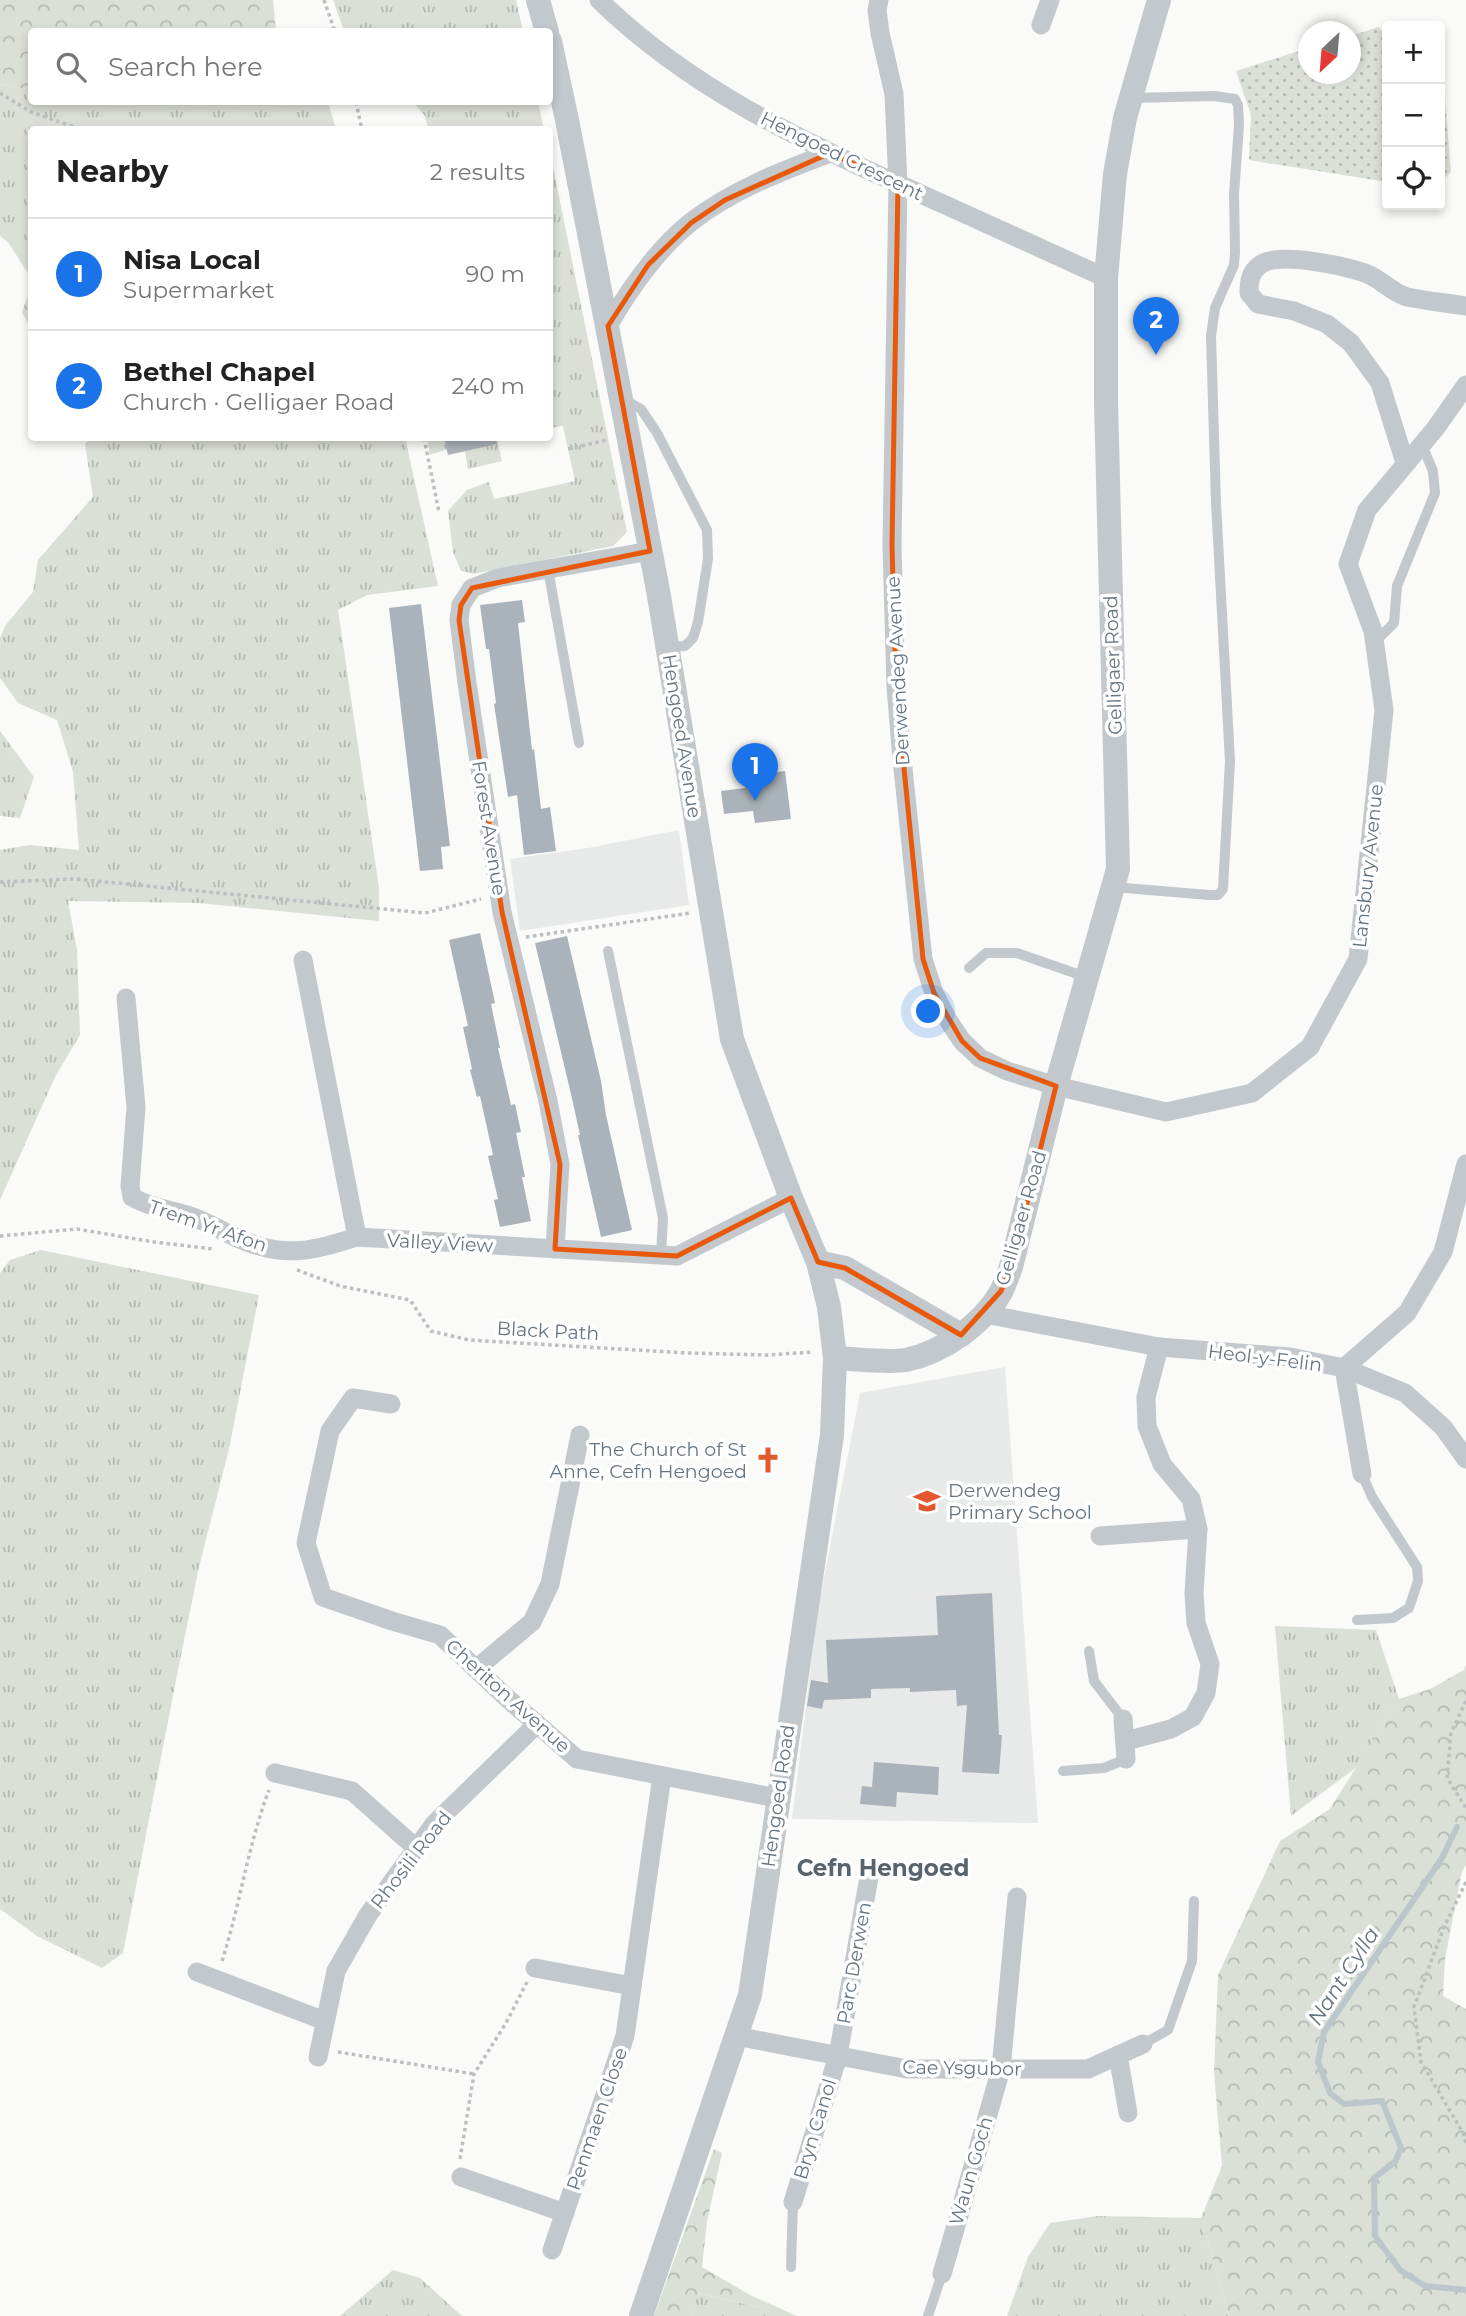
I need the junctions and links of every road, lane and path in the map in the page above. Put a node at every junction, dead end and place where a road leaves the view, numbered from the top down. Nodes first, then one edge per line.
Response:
1 (324, 0) edge
2 (538, 0) edge
3 (599, 0) edge
4 (879, 0) edge
5 (1049, 0) edge
6 (1159, 0) edge
7 (1041, 25) dead end
8 (334, 28) edge
9 (546, 28) edge
10 (553, 56) edge
11 (0, 93) edge
12 (1130, 98) junction
13 (357, 105) edge
14 (72, 126) edge
15 (361, 126) edge
16 (830, 153) junction
17 (898, 184) junction
18 (1107, 278) junction
19 (1239, 278) junction
20 (1466, 306) edge
21 (608, 326) junction
22 (1466, 385) edge
23 (622, 398) junction
24 (628, 435) junction
25 (426, 441) edge
26 (1422, 444) junction
27 (568, 449) dead end
28 (1405, 463) junction
29 (439, 512) dead end
30 (650, 551) junction
31 (548, 569) junction
32 (1374, 643) junction
33 (667, 648) junction
34 (579, 743) dead end
35 (0, 883) edge
36 (1113, 887) junction
37 (500, 894) junction
38 (711, 910) junction
39 (509, 939) junction
40 (608, 951) dead end
41 (303, 960) dead end
42 (969, 968) dead end
43 (1087, 977) junction
44 (126, 998) dead end
45 (1056, 1086) junction
46 (1466, 1164) edge
47 (791, 1198) junction
48 (0, 1236) edge
49 (357, 1237) junction
50 (315, 1249) junction
51 (555, 1249) junction
52 (224, 1250) dead end
53 (661, 1255) junction
54 (818, 1262) junction
55 (985, 1314) junction
56 (961, 1335) junction
57 (1159, 1347) junction
58 (835, 1355) junction
59 (1344, 1368) junction
60 (391, 1404) dead end
61 (580, 1435) dead end
62 (1466, 1458) edge
63 (1362, 1474) joint
64 (1198, 1529) junction
65 (1100, 1536) dead end
66 (1357, 1620) dead end
67 (1089, 1651) dead end
68 (476, 1669) junction
69 (1466, 1701) edge
70 (1123, 1719) joint
71 (537, 1724) junction
72 (1126, 1750) junction
73 (1063, 1771) dead end
74 (275, 1773) joint
75 (662, 1776) junction
76 (777, 1798) junction
77 (1466, 1808) edge
78 (416, 1847) junction
79 (870, 1871) dead end
80 (1466, 1882) edge
81 (1017, 1897) dead end
82 (1194, 1901) dead end
83 (535, 1968) joint
84 (197, 1972) dead end
85 (216, 1979) junction
86 (632, 1986) junction
87 (325, 2021) junction
88 (736, 2036) junction
89 (1143, 2044) joint
90 (318, 2053) joint
91 (1118, 2055) junction
92 (838, 2056) junction
93 (1001, 2069) junction
94 (474, 2074) junction
95 (1128, 2113) dead end
96 (1466, 2143) edge
97 (461, 2177) joint
98 (793, 2202) joint
99 (565, 2213) junction
100 (552, 2250) dead end
101 (791, 2267) dead end
102 (942, 2274) joint
103 (641, 2316) edge
104 (928, 2316) edge

1 - 8 path
2 - 9 street
3 - 16 street, Hengoed Crescent
4 - 17 street, Derwendeg Avenue
5 - 7 street
6 - 12 street, Gelligaer Road
10 - 21 street, Hengoed Avenue
11 - 14 path
12 - 18 street, Gelligaer Road
12 - 19 lane
13 - 15 path
16 - 17 street, Hengoed Crescent
16 - 21 street
17 - 18 street, Hengoed Crescent
17 - 45 street, Derwendeg Avenue
18 - 36 street, Gelligaer Road
19 - 20 street
19 - 28 street
19 - 36 lane
21 - 23 street, Hengoed Avenue
22 - 26 street, Lansbury Avenue
23 - 24 street, Hengoed Avenue
23 - 33 lane
24 - 27 path
24 - 30 street, Hengoed Avenue
25 - 29 path
26 - 28 street, Lansbury Avenue
26 - 32 lane
28 - 32 street, Lansbury Avenue
30 - 31 street, Forest Avenue
30 - 33 street, Hengoed Avenue
31 - 34 lane
31 - 37 street, Forest Avenue
32 - 45 street, Lansbury Avenue
33 - 38 street, Hengoed Avenue
35 - 37 path
36 - 43 street, Gelligaer Road
37 - 39 street, Forest Avenue
38 - 39 path
38 - 47 street, Hengoed Avenue
39 - 51 street, Forest Avenue
40 - 53 lane
41 - 49 street
42 - 43 lane
43 - 45 street, Gelligaer Road
44 - 50 street, Trem Yr Afon
45 - 55 street, Gelligaer Road
46 - 59 street, Heol-y-Felin
47 - 53 street, Valley View
47 - 54 street, Hengoed Avenue
48 - 52 path
49 - 50 street, Trem Yr Afon
49 - 51 street, Valley View
50 - 58 path, Black Path
51 - 53 street, Valley View
54 - 56 street
54 - 58 street, Hengoed Road
55 - 56 street, Gelligaer Road
55 - 57 street, Heol-y-Felin
56 - 58 street, Gelligaer Road
57 - 59 street, Heol-y-Felin
57 - 64 street
58 - 76 street, Hengoed Road
59 - 62 street
59 - 63 street
60 - 68 street, Cheriton Avenue
61 - 68 street
63 - 66 lane
64 - 65 street
64 - 72 street
67 - 70 lane
68 - 71 street, Cheriton Avenue
69 - 77 path
70 - 72 street
71 - 75 street, Cheriton Avenue
71 - 78 street, Rhosili Road
72 - 73 lane
74 - 78 street
74 - 85 path
75 - 76 street, Cheriton Avenue
75 - 86 street, Penmaen Close
76 - 88 street, Hengoed Road
78 - 87 street, Rhosili Road
79 - 92 street, Parc Derwen
80 - 96 path
81 - 93 street, Waun Goch
82 - 89 lane
83 - 86 street
83 - 94 path
84 - 85 street
85 - 87 street
86 - 99 street, Penmaen Close
87 - 90 street, Rhosili Road
88 - 92 street, Cae Ysgubor
88 - 103 street, Hengoed Road
89 - 91 street, Cae Ysgubor
90 - 94 path
91 - 93 street, Cae Ysgubor
91 - 95 street
92 - 93 street, Cae Ysgubor
92 - 98 street, Bryn Canol
93 - 102 street, Waun Goch
94 - 97 path
97 - 99 street
98 - 101 lane
99 - 100 street, Penmaen Close
102 - 104 lane

